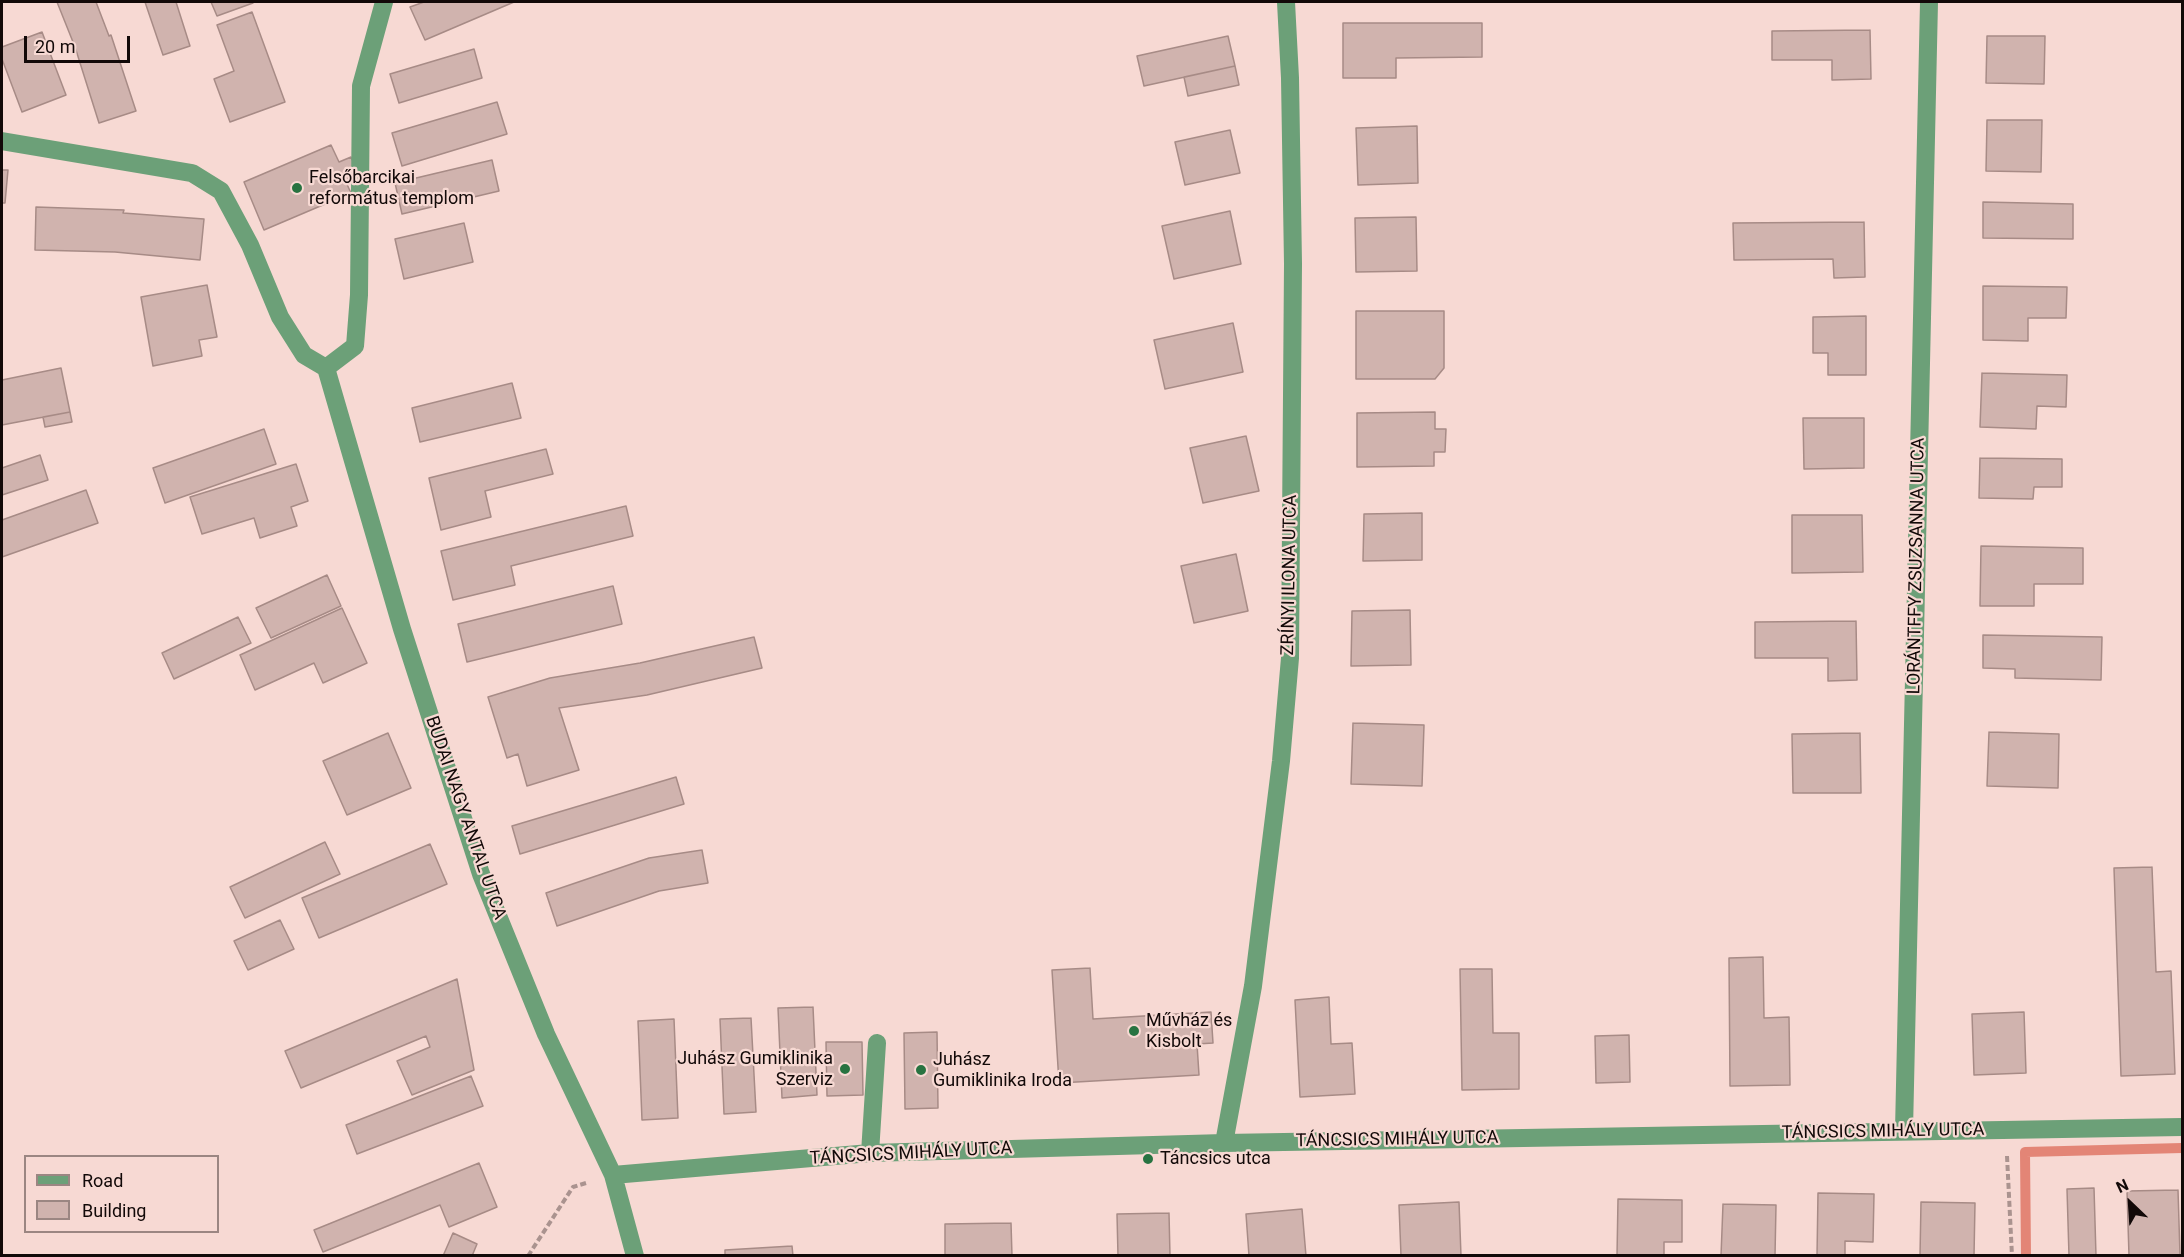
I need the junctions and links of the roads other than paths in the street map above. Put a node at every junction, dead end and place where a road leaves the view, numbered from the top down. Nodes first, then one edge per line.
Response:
1 (384, 2) edge
2 (1286, 2) edge
3 (1929, 2) edge
4 (2, 141) edge
5 (326, 368) junction
6 (878, 1043) dead end
7 (2182, 1127) edge
8 (1904, 1131) junction
9 (1224, 1143) junction
10 (870, 1153) junction
11 (613, 1174) junction
12 (635, 1256) edge

1 - 5 street
2 - 9 street, ZRÍNYI ILONA UTCA
3 - 8 street, LORÁNTFFY ZSUZSANNA UTCA
4 - 5 street
5 - 11 street, BUDAI NAGY ANTAL UTCA
6 - 10 street
7 - 8 street, TÁNCSICS MIHÁLY UTCA
8 - 9 street, TÁNCSICS MIHÁLY UTCA
9 - 10 street, TÁNCSICS MIHÁLY UTCA
10 - 11 street, TÁNCSICS MIHÁLY UTCA
11 - 12 street, BUDAI NAGY ANTAL UTCA

